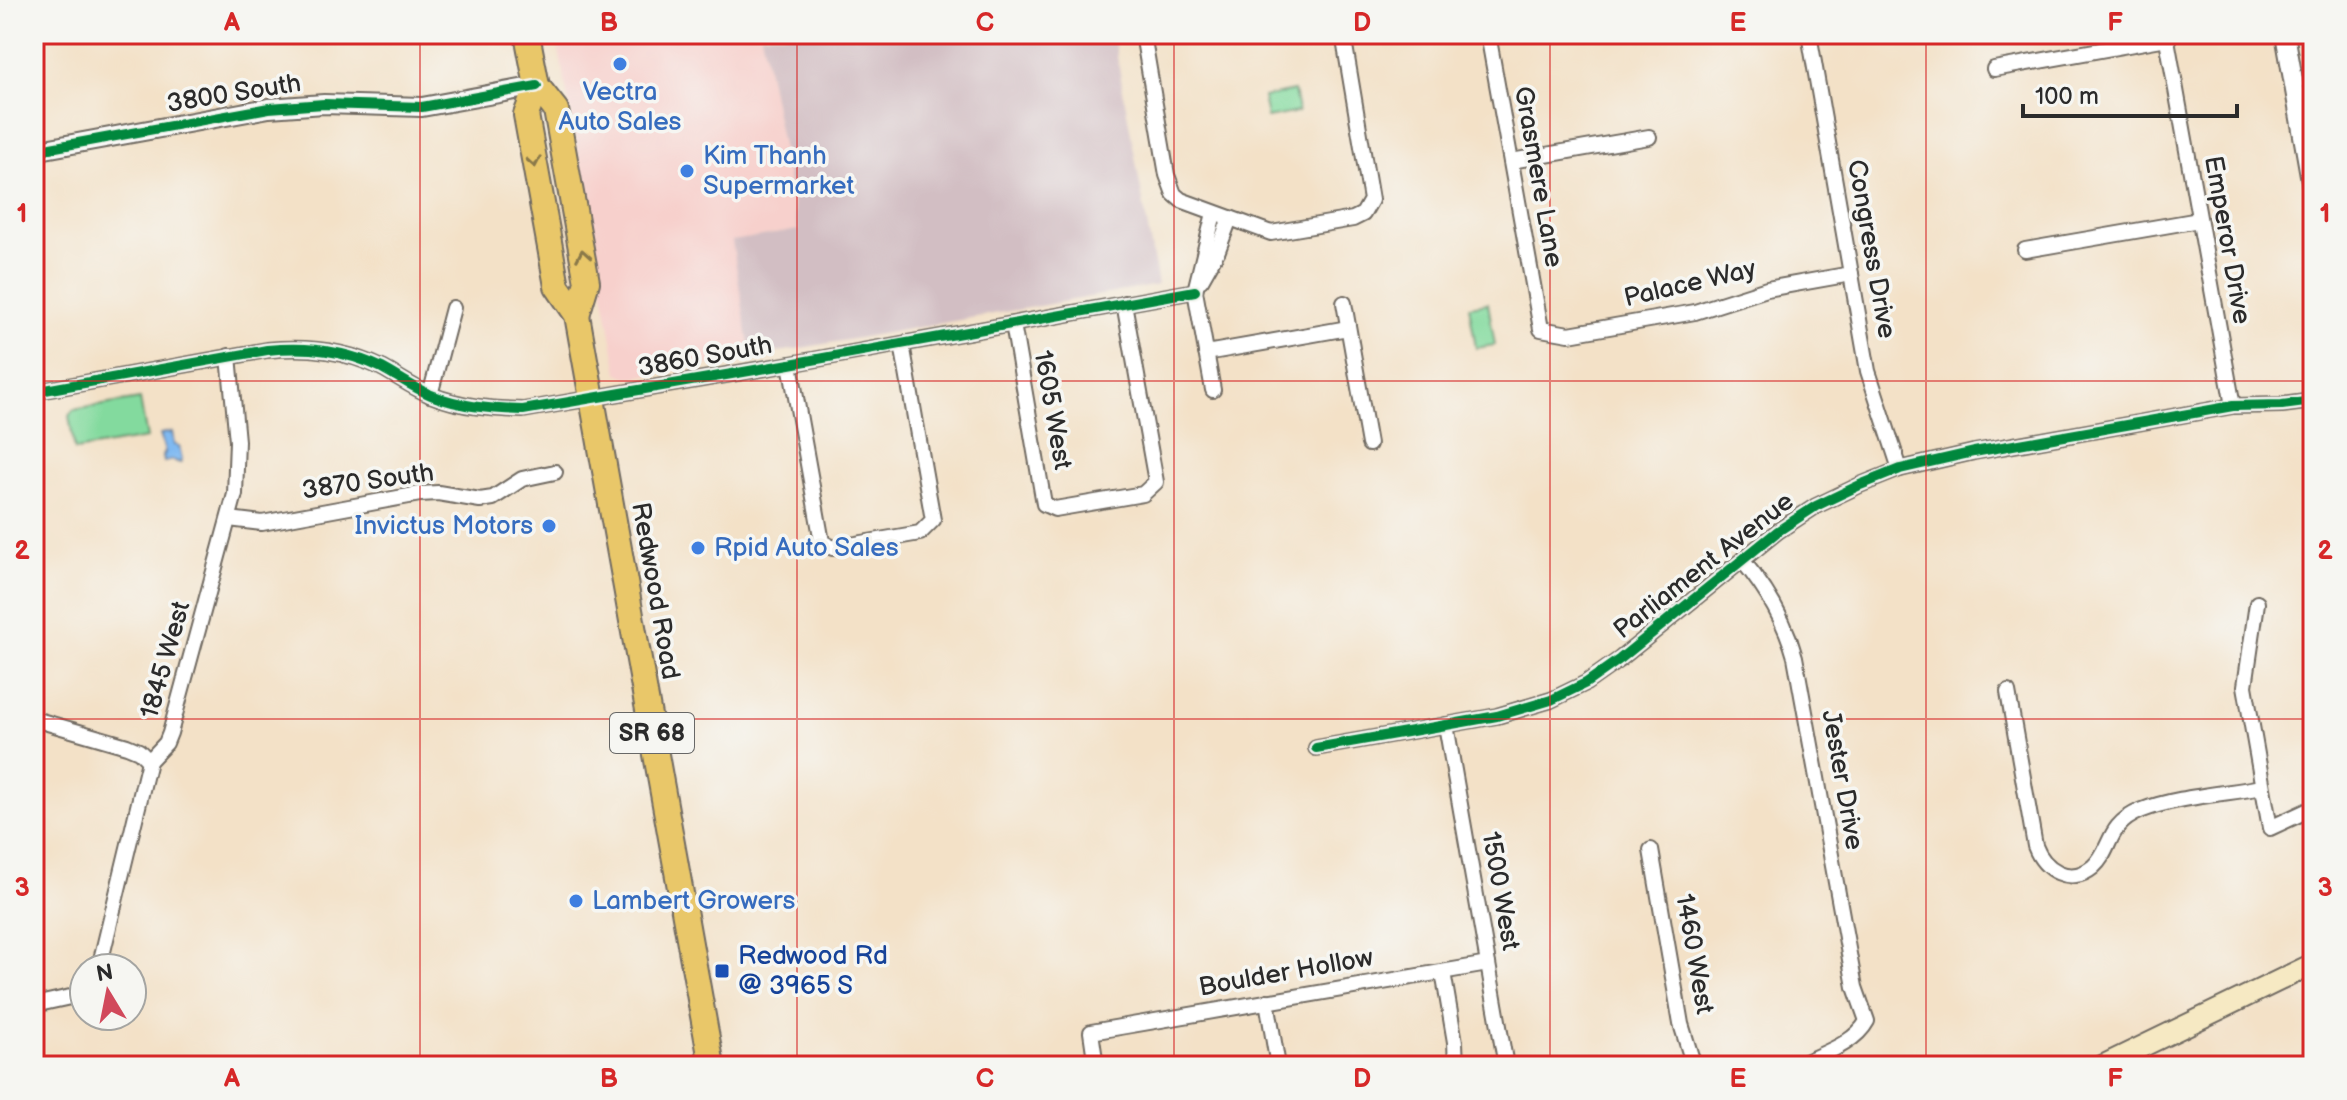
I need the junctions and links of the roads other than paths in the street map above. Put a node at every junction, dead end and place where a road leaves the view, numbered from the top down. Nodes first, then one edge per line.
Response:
1 (527, 34) edge
2 (1143, 34) edge
3 (1343, 34) edge
4 (1488, 34) edge
5 (1809, 34) edge
6 (2285, 34) edge
7 (2167, 36) edge
8 (1994, 69) dead end
9 (537, 86) junction
10 (1649, 137) dead end
11 (34, 151) edge
12 (1511, 161) junction
13 (2313, 192) edge
14 (1214, 213) junction
15 (1230, 218) junction
16 (2199, 220) junction
17 (2025, 250) dead end
18 (1851, 274) junction
19 (1195, 291) junction
20 (1124, 303) junction
21 (1344, 303) dead end
22 (453, 308) dead end
23 (1013, 324) junction
24 (1348, 328) junction
25 (1541, 329) joint
26 (902, 344) junction
27 (1206, 353) junction
28 (229, 356) junction
29 (790, 364) junction
30 (1213, 390) dead end
31 (34, 392) edge
32 (430, 395) junction
33 (592, 399) junction
34 (2313, 401) edge
35 (2233, 406) junction
36 (1369, 444) dead end
37 (1900, 469) junction
38 (555, 472) dead end
39 (229, 519) junction
40 (1742, 560) junction
41 (2257, 603) dead end
42 (2008, 692) dead end
43 (34, 719) edge
44 (1446, 725) junction
45 (1316, 748) dead end
46 (149, 761) junction
47 (2262, 787) junction
48 (2313, 808) edge
49 (1651, 850) dead end
50 (103, 952) edge
51 (1488, 964) junction
52 (2313, 964) edge
53 (1443, 972) junction
54 (68, 998) edge
55 (1267, 1001) junction
56 (34, 1005) edge
57 (712, 1066) edge
58 (1096, 1066) edge
59 (1278, 1066) edge
60 (1456, 1066) edge
61 (1506, 1066) edge
62 (1694, 1066) edge
63 (1797, 1066) edge
64 (2102, 1066) edge

1 - 9 main road, Redwood Road / SR 68
2 - 14 street
3 - 15 street
4 - 12 street, Grasmere Lane
5 - 18 street, Congress Drive
6 - 13 street
7 - 8 street
7 - 16 street, Emperor Drive
9 - 11 street, 3800 South
9 - 33 main road, Redwood Road / SR 68
10 - 12 street
12 - 25 street, Grasmere Lane
14 - 15 street
14 - 19 street
15 - 19 street
16 - 17 street
16 - 35 street, Emperor Drive
18 - 25 street, Palace Way
18 - 37 street, Congress Drive
19 - 20 street, 3860 South
19 - 27 street
20 - 23 street, 3860 South
20 - 23 street, 1605 West
21 - 24 street
22 - 32 street
23 - 26 street, 3860 South
24 - 27 street
24 - 36 street
26 - 29 street, 3860 South
26 - 29 street
27 - 30 street
28 - 31 street, 3860 South
28 - 32 street, 3860 South
28 - 39 street, 1845 West
29 - 33 street, 3860 South
32 - 33 street, 3860 South
33 - 57 main road, Redwood Road / SR 68
34 - 35 street, Parliament Avenue
35 - 37 street, Parliament Avenue
37 - 40 street, Parliament Avenue
38 - 39 street, 3870 South
39 - 46 street, 1845 West
40 - 44 street, Parliament Avenue
40 - 63 street, Jester Drive
41 - 47 street
42 - 47 street
43 - 46 street
44 - 45 street, Parliament Avenue
44 - 51 street, 1500 West
46 - 50 street, 1845 West
47 - 48 street
49 - 62 street, 1460 West
51 - 53 street, Boulder Hollow
51 - 61 street, 1500 West
52 - 64 main road
53 - 55 street, Boulder Hollow
53 - 60 street
54 - 56 street
55 - 58 street, Boulder Hollow
55 - 59 street

